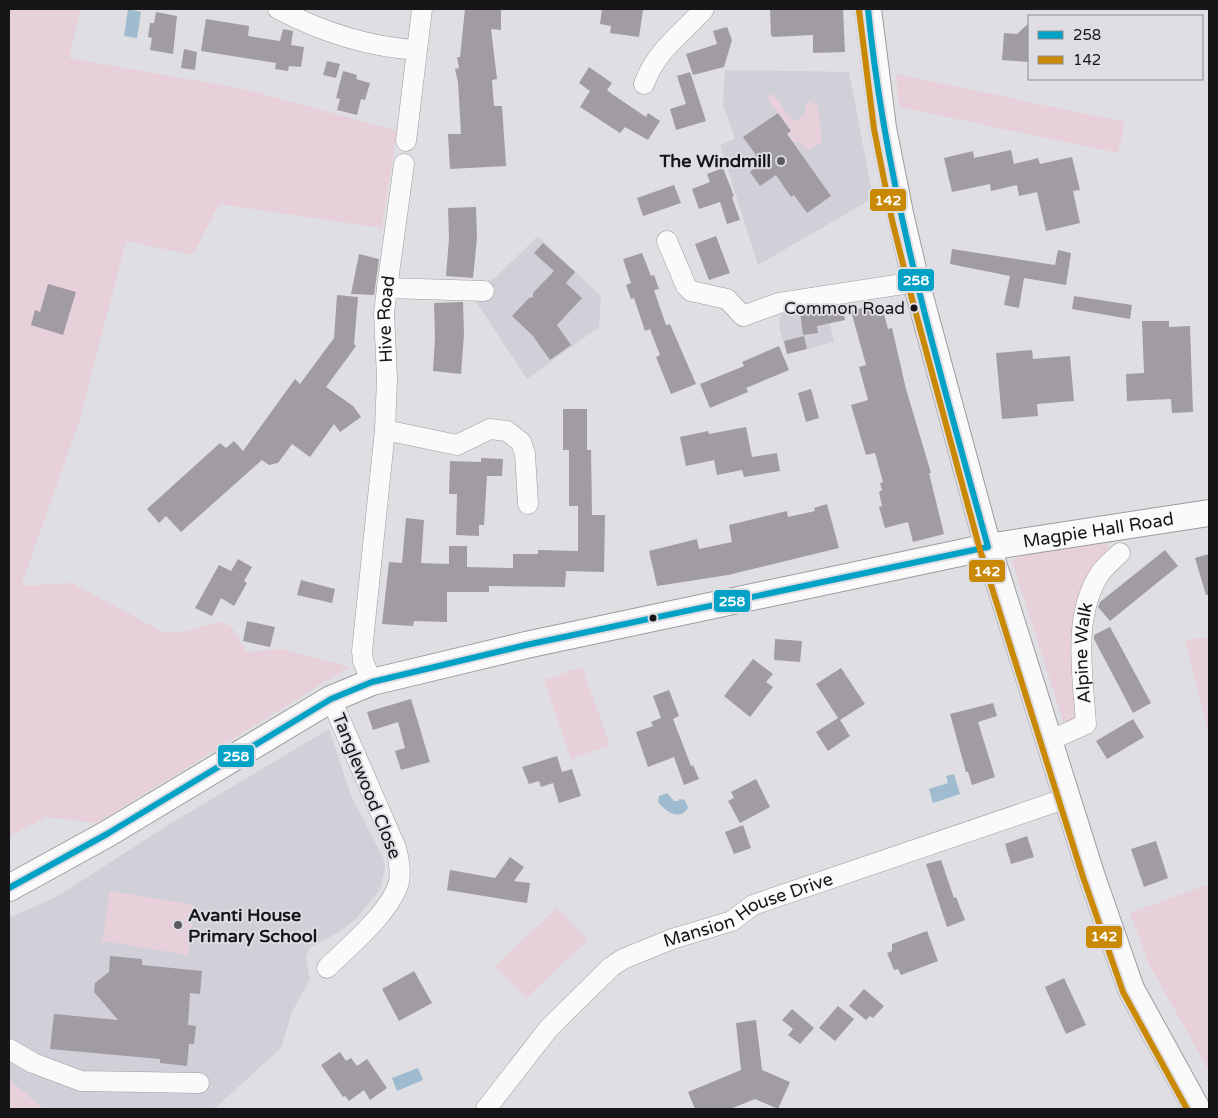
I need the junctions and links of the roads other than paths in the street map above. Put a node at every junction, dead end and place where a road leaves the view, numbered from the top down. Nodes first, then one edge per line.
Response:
1 (278, 9) edge
2 (422, 9) edge
3 (704, 9) edge
4 (868, 9) edge
5 (417, 50) junction
6 (644, 84) dead end
7 (406, 141) dead end
8 (404, 164) dead end
9 (667, 241) dead end
10 (916, 282) junction
11 (386, 288) junction
12 (484, 291) dead end
13 (385, 430) junction
14 (528, 504) dead end
15 (1209, 513) edge
16 (988, 547) junction
17 (1120, 553) dead end
18 (372, 682) junction
19 (331, 699) junction
20 (1049, 741) junction
21 (1068, 798) junction
22 (9, 888) edge
23 (327, 968) dead end
24 (9, 1049) edge
25 (199, 1083) dead end
26 (486, 1109) edge
27 (1197, 1109) edge

1 - 5 street
2 - 5 street
3 - 6 street
4 - 10 main road
5 - 7 street
8 - 11 street, Hive Road
9 - 10 street
10 - 16 main road
11 - 12 street
11 - 13 street, Hive Road
13 - 14 street
13 - 18 street, Hive Road
15 - 16 main road, Magpie Hall Road
16 - 18 main road
16 - 20 main road
17 - 20 street, Alpine Walk
18 - 19 main road
19 - 22 main road
19 - 23 street, Tanglewood Close
20 - 21 main road
21 - 26 street, Mansion House Drive
21 - 27 main road
24 - 25 street

